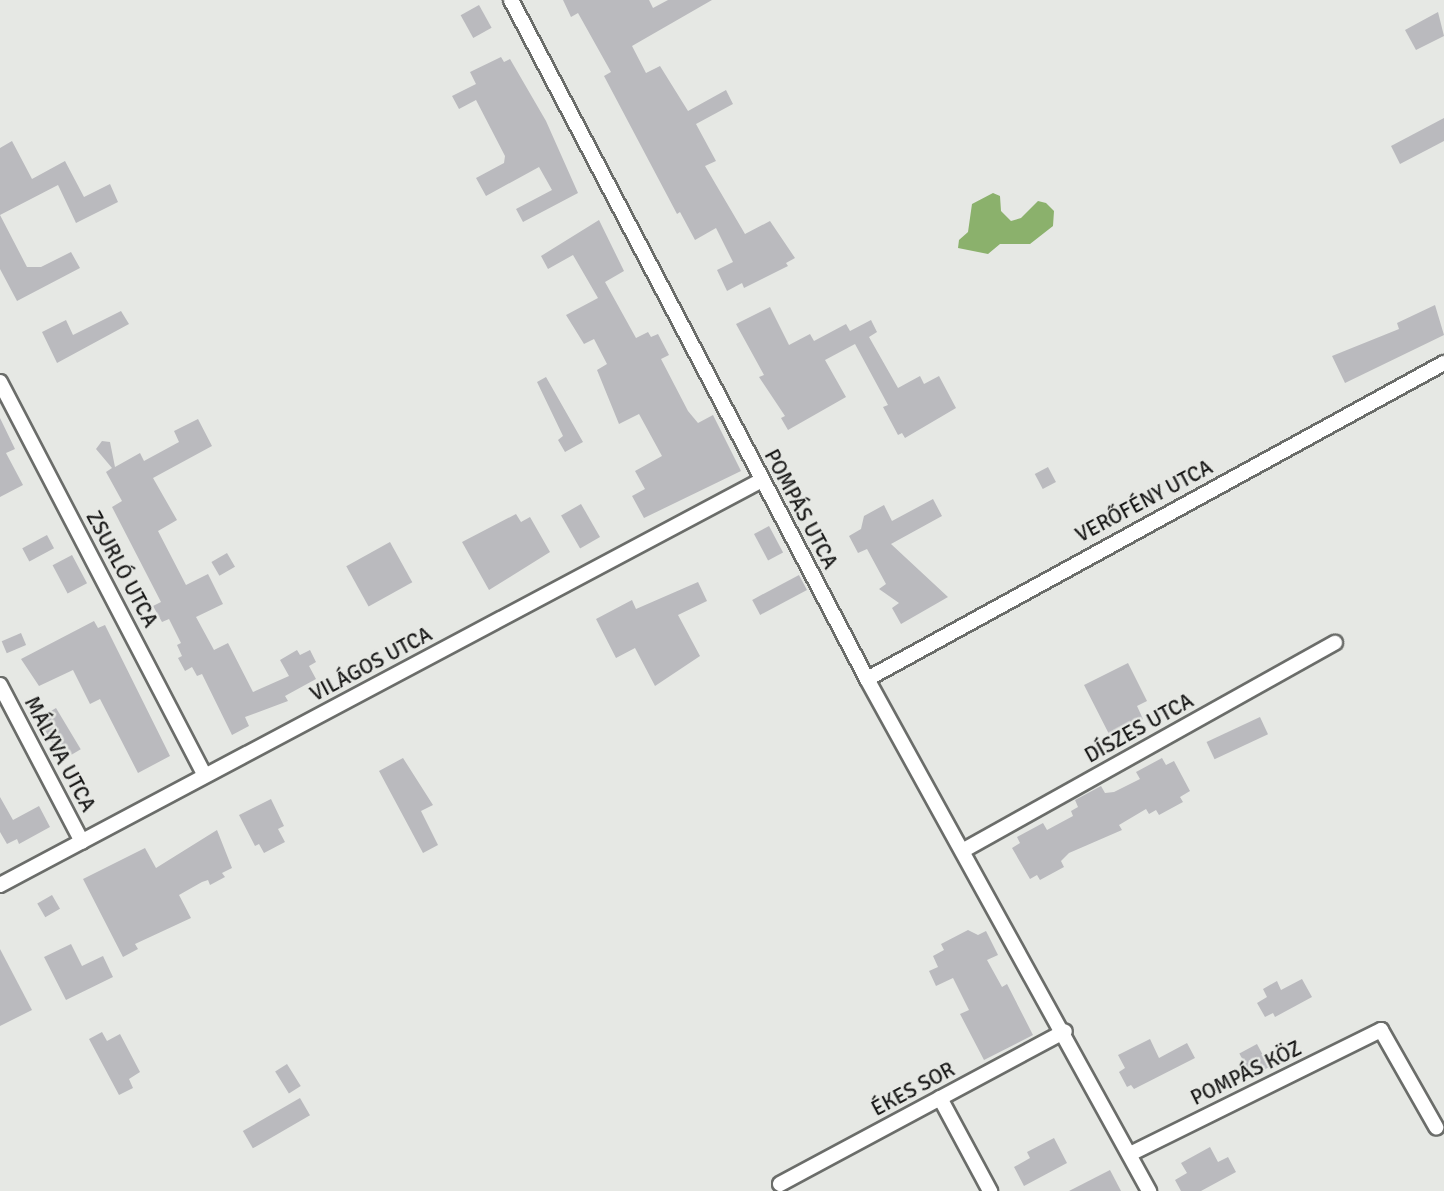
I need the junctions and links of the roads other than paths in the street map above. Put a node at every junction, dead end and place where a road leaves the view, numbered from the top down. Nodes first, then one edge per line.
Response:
1 (511, 0) edge
2 (1444, 363) edge
3 (0, 382) edge
4 (762, 480) junction
5 (1335, 643) dead end
6 (867, 679) junction
7 (0, 685) edge
8 (205, 775) junction
9 (82, 842) junction
10 (964, 850) junction
11 (0, 885) edge
12 (1065, 1031) junction
13 (940, 1098) junction
14 (1436, 1127) dead end
15 (1130, 1154) junction
16 (780, 1184) dead end
17 (990, 1191) edge
18 (1149, 1191) edge

1 - 4 street, POMPÁS UTCA
2 - 6 street, VERŐFÉNY UTCA
3 - 8 street, ZSURLÓ UTCA
4 - 6 street, POMPÁS UTCA
4 - 8 street, VILÁGOS UTCA
5 - 10 street, DÍSZES UTCA
6 - 10 street, POMPÁS UTCA
7 - 9 street, MÁLYVA UTCA
8 - 9 street, VILÁGOS UTCA
9 - 11 street, VILÁGOS UTCA
10 - 12 street, POMPÁS UTCA
12 - 13 street, ÉKES SOR
12 - 15 street, POMPÁS UTCA
13 - 16 street, ÉKES SOR
13 - 17 street
14 - 15 street, POMPÁS KÖZ
15 - 18 street, POMPÁS UTCA

